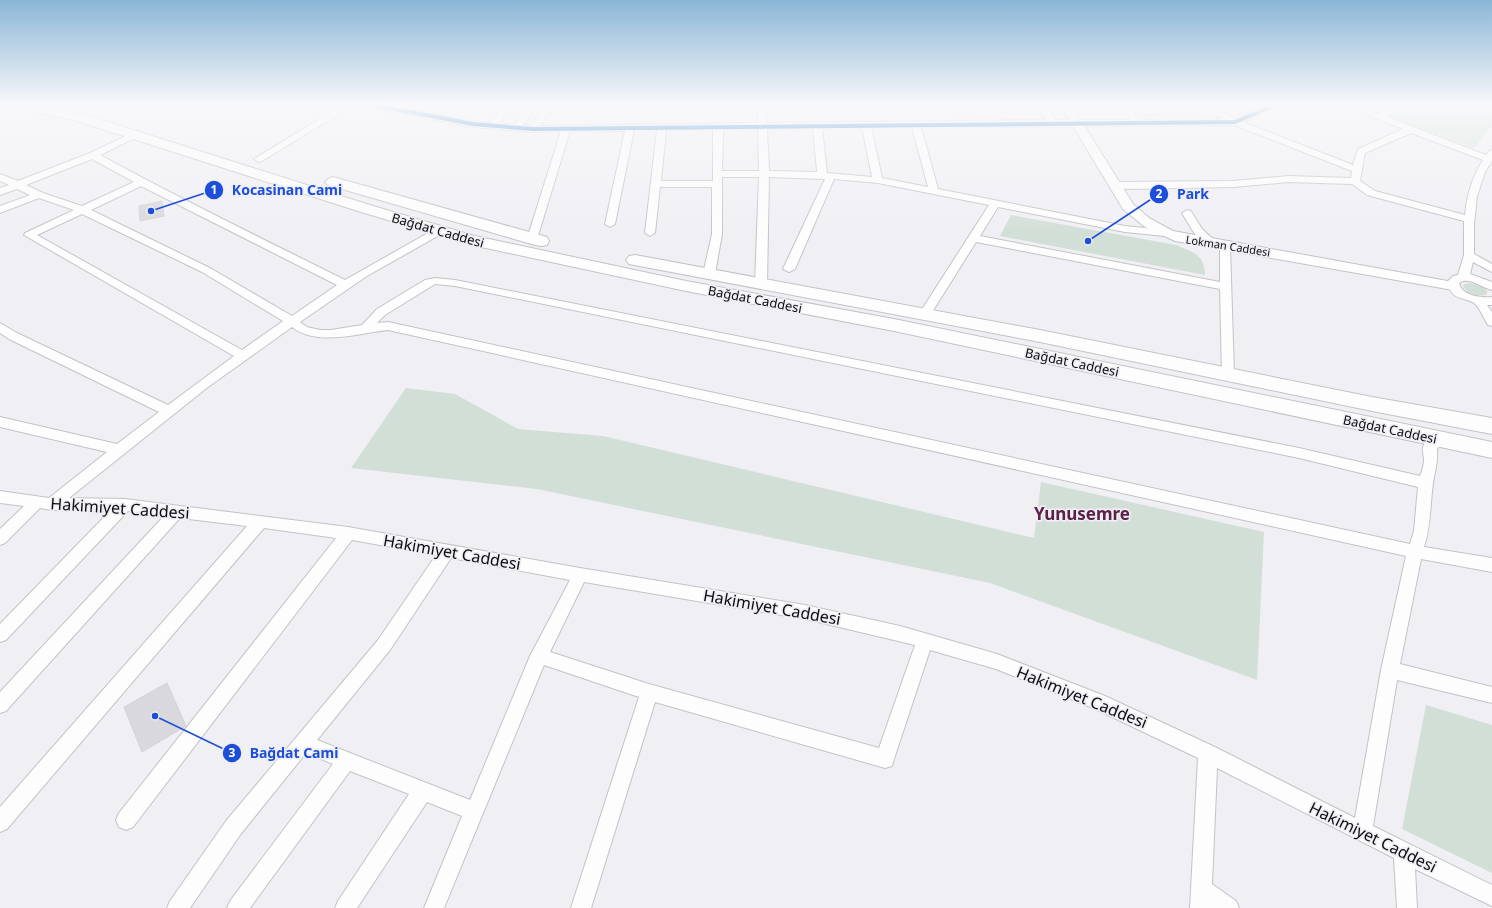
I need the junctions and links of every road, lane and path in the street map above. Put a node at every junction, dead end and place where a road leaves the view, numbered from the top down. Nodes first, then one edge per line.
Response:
1 (107, 148) edge
2 (176, 148) edge
3 (224, 148) edge
4 (276, 148) edge
5 (560, 148) edge
6 (626, 148) edge
7 (660, 148) edge
8 (718, 148) edge
9 (763, 148) edge
10 (821, 148) edge
11 (871, 148) edge
12 (923, 148) edge
13 (1092, 148) edge
14 (1302, 148) edge
15 (1367, 148) edge
16 (1462, 148) edge
17 (93, 155) junction
18 (258, 159) junction
19 (1490, 159) edge
20 (1357, 170) junction
21 (1480, 172) junction
22 (764, 173) junction
23 (826, 175) junction
24 (1492, 175) edge
25 (0, 177) edge
26 (718, 179) junction
27 (878, 180) junction
28 (142, 181) junction
29 (1355, 181) junction
30 (656, 184) junction
31 (1115, 185) junction
32 (17, 186) junction
33 (934, 191) junction
34 (0, 192) edge
35 (39, 196) junction
36 (995, 203) junction
37 (81, 209) junction
38 (0, 210) edge
39 (1187, 213) dead end
40 (1469, 219) junction
41 (610, 224) dead end
42 (439, 231) junction
43 (650, 233) dead end
44 (1165, 233) junction
45 (973, 238) junction
46 (532, 239) junction
47 (1211, 243) junction
48 (1225, 246) junction
49 (1469, 255) junction
50 (789, 269) dead end
51 (1492, 269) edge
52 (709, 274) junction
53 (1458, 282) junction
54 (761, 284) junction
55 (1487, 284) edge
56 (346, 285) junction
57 (1226, 287) junction
58 (1479, 301) junction
59 (1492, 301) edge
60 (925, 314) junction
61 (293, 322) junction
62 (1492, 322) edge
63 (0, 327) edge
64 (366, 328) junction
65 (242, 355) junction
66 (1228, 375) junction
67 (169, 411) junction
68 (0, 422) edge
69 (1492, 426) edge
70 (1439, 439) junction
71 (119, 450) junction
72 (1492, 450) edge
73 (1426, 483) junction
74 (0, 497) edge
75 (44, 503) junction
76 (126, 505) junction
77 (177, 511) junction
78 (261, 521) junction
79 (348, 533) junction
80 (0, 539) edge
81 (447, 551) junction
82 (1415, 552) junction
83 (1492, 565) edge
84 (580, 575) junction
85 (0, 635) edge
86 (925, 640) junction
87 (539, 656) junction
88 (1390, 670) junction
89 (649, 692) junction
90 (1492, 695) edge
91 (0, 705) edge
92 (303, 743) junction
93 (1208, 753) junction
94 (347, 760) junction
95 (423, 790) junction
96 (474, 811) junction
97 (126, 820) dead end
98 (0, 822) edge
99 (1362, 832) junction
100 (1404, 852) junction
101 (1492, 896) edge
102 (1200, 898) edge
103 (177, 908) edge
104 (236, 908) edge
105 (345, 908) edge
106 (434, 908) edge
107 (581, 908) edge
108 (1229, 908) edge
109 (1407, 908) edge

1 - 17 street
2 - 42 main road, Bağdat Caddesi
3 - 18 main road, Bağdat Caddesi
4 - 18 street
5 - 46 street
6 - 41 street
7 - 30 street
8 - 26 street
9 - 22 street
10 - 23 street
11 - 27 street
12 - 33 street
13 - 31 street, Lokman Caddesi
14 - 20 street
15 - 20 street
16 - 19 street
17 - 28 street
17 - 32 street
18 - 46 main road, Bağdat Caddesi
19 - 21 street
20 - 29 street
21 - 24 street
21 - 40 street
22 - 23 street
22 - 26 street
22 - 54 street
23 - 27 street
23 - 50 street
25 - 32 street
26 - 30 street
26 - 52 street
27 - 33 street
28 - 37 street
28 - 56 street
29 - 31 street
29 - 40 street
30 - 43 street
31 - 44 street, Lokman Caddesi
32 - 34 street
32 - 35 street
33 - 36 street
35 - 37 street
35 - 38 street
36 - 44 street
36 - 45 street
37 - 61 street
37 - 65 street
39 - 47 street
40 - 49 street
42 - 56 street
42 - 70 main road, Bağdat Caddesi
44 - 47 street, Lokman Caddesi
45 - 57 street
45 - 60 street
46 - 52 main road, Bağdat Caddesi
47 - 48 street, Lokman Caddesi
48 - 53 street, Lokman Caddesi
48 - 57 street
49 - 51 street
49 - 53 street
49 - 55 street
52 - 54 main road, Bağdat Caddesi
53 - 55 street
53 - 58 street
54 - 60 main road, Bağdat Caddesi
56 - 61 street
57 - 66 street
58 - 59 street
58 - 62 street
60 - 66 main road, Bağdat Caddesi
61 - 64 street
61 - 65 street
63 - 67 street
64 - 73 street
64 - 82 street
65 - 67 street
66 - 69 main road, Bağdat Caddesi
67 - 71 street
68 - 71 street
70 - 72 main road, Bağdat Caddesi
70 - 73 street
71 - 75 street
73 - 82 street
74 - 75 street, Hakimiyet Caddesi
75 - 76 street, Hakimiyet Caddesi
75 - 80 street
76 - 77 street, Hakimiyet Caddesi
76 - 85 street
77 - 78 street, Hakimiyet Caddesi
77 - 91 street
78 - 79 street, Hakimiyet Caddesi
78 - 98 street
79 - 81 street, Hakimiyet Caddesi
79 - 97 street
81 - 84 street, Hakimiyet Caddesi
81 - 92 street
82 - 83 street
82 - 88 street
84 - 86 street, Hakimiyet Caddesi
84 - 87 street
86 - 89 street
86 - 93 street, Hakimiyet Caddesi
87 - 89 street
87 - 96 street
88 - 90 street
88 - 99 street
89 - 107 street
92 - 94 street
92 - 103 street
93 - 99 street, Hakimiyet Caddesi
93 - 102 street
94 - 95 street
94 - 104 street
95 - 96 street
95 - 105 street
96 - 106 street
99 - 100 street, Hakimiyet Caddesi
100 - 101 street, Hakimiyet Caddesi
100 - 109 street
102 - 108 street

